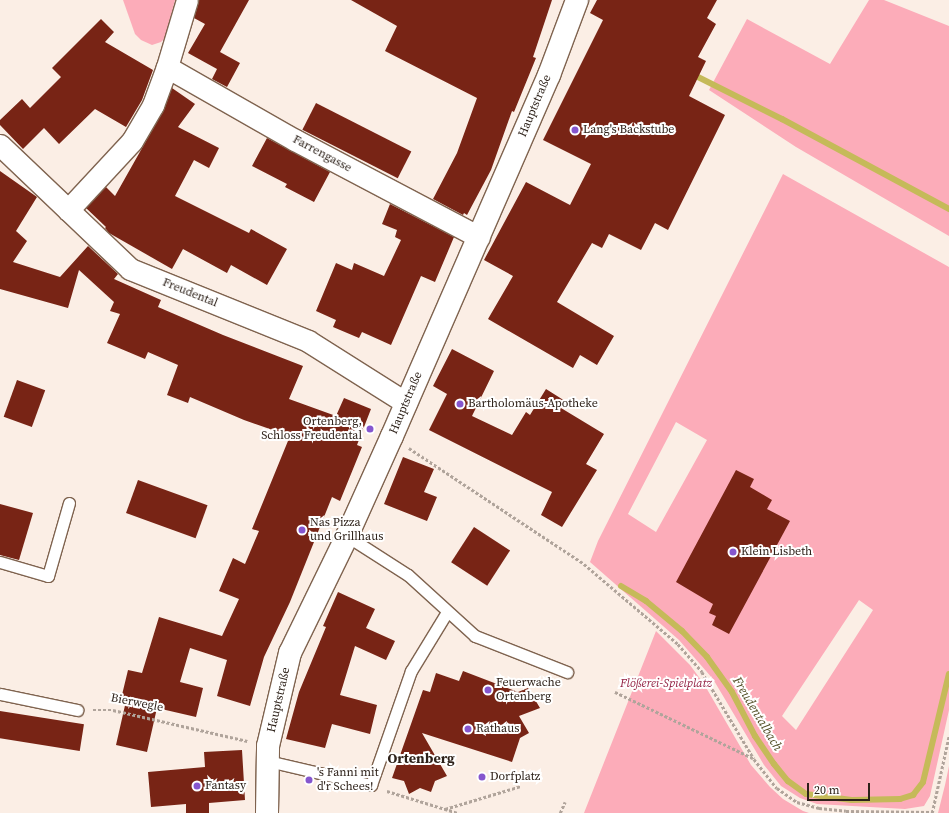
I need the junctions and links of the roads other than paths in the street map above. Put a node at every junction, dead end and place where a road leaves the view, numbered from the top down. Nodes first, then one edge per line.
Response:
1 (187, 0) edge
2 (576, 0) edge
3 (167, 67) junction
4 (2, 152) edge
5 (68, 210) junction
6 (479, 237) junction
7 (406, 403) junction
8 (69, 503) dead end
9 (347, 536) junction
10 (0, 562) edge
11 (447, 612) junction
12 (567, 672) dead end
13 (0, 694) edge
14 (77, 710) road end
15 (268, 754) junction
16 (267, 813) edge

1 - 3 street
2 - 6 street, Hauptstraße
3 - 5 street
3 - 6 street, Farrengasse
4 - 5 street, Freudental
5 - 7 street, Freudental
6 - 7 street, Hauptstraße
7 - 9 street, Hauptstraße
8 - 10 lane
9 - 11 lane
9 - 15 street, Hauptstraße
11 - 12 lane
11 - 15 lane
13 - 14 lane
15 - 16 street, Hauptstraße

